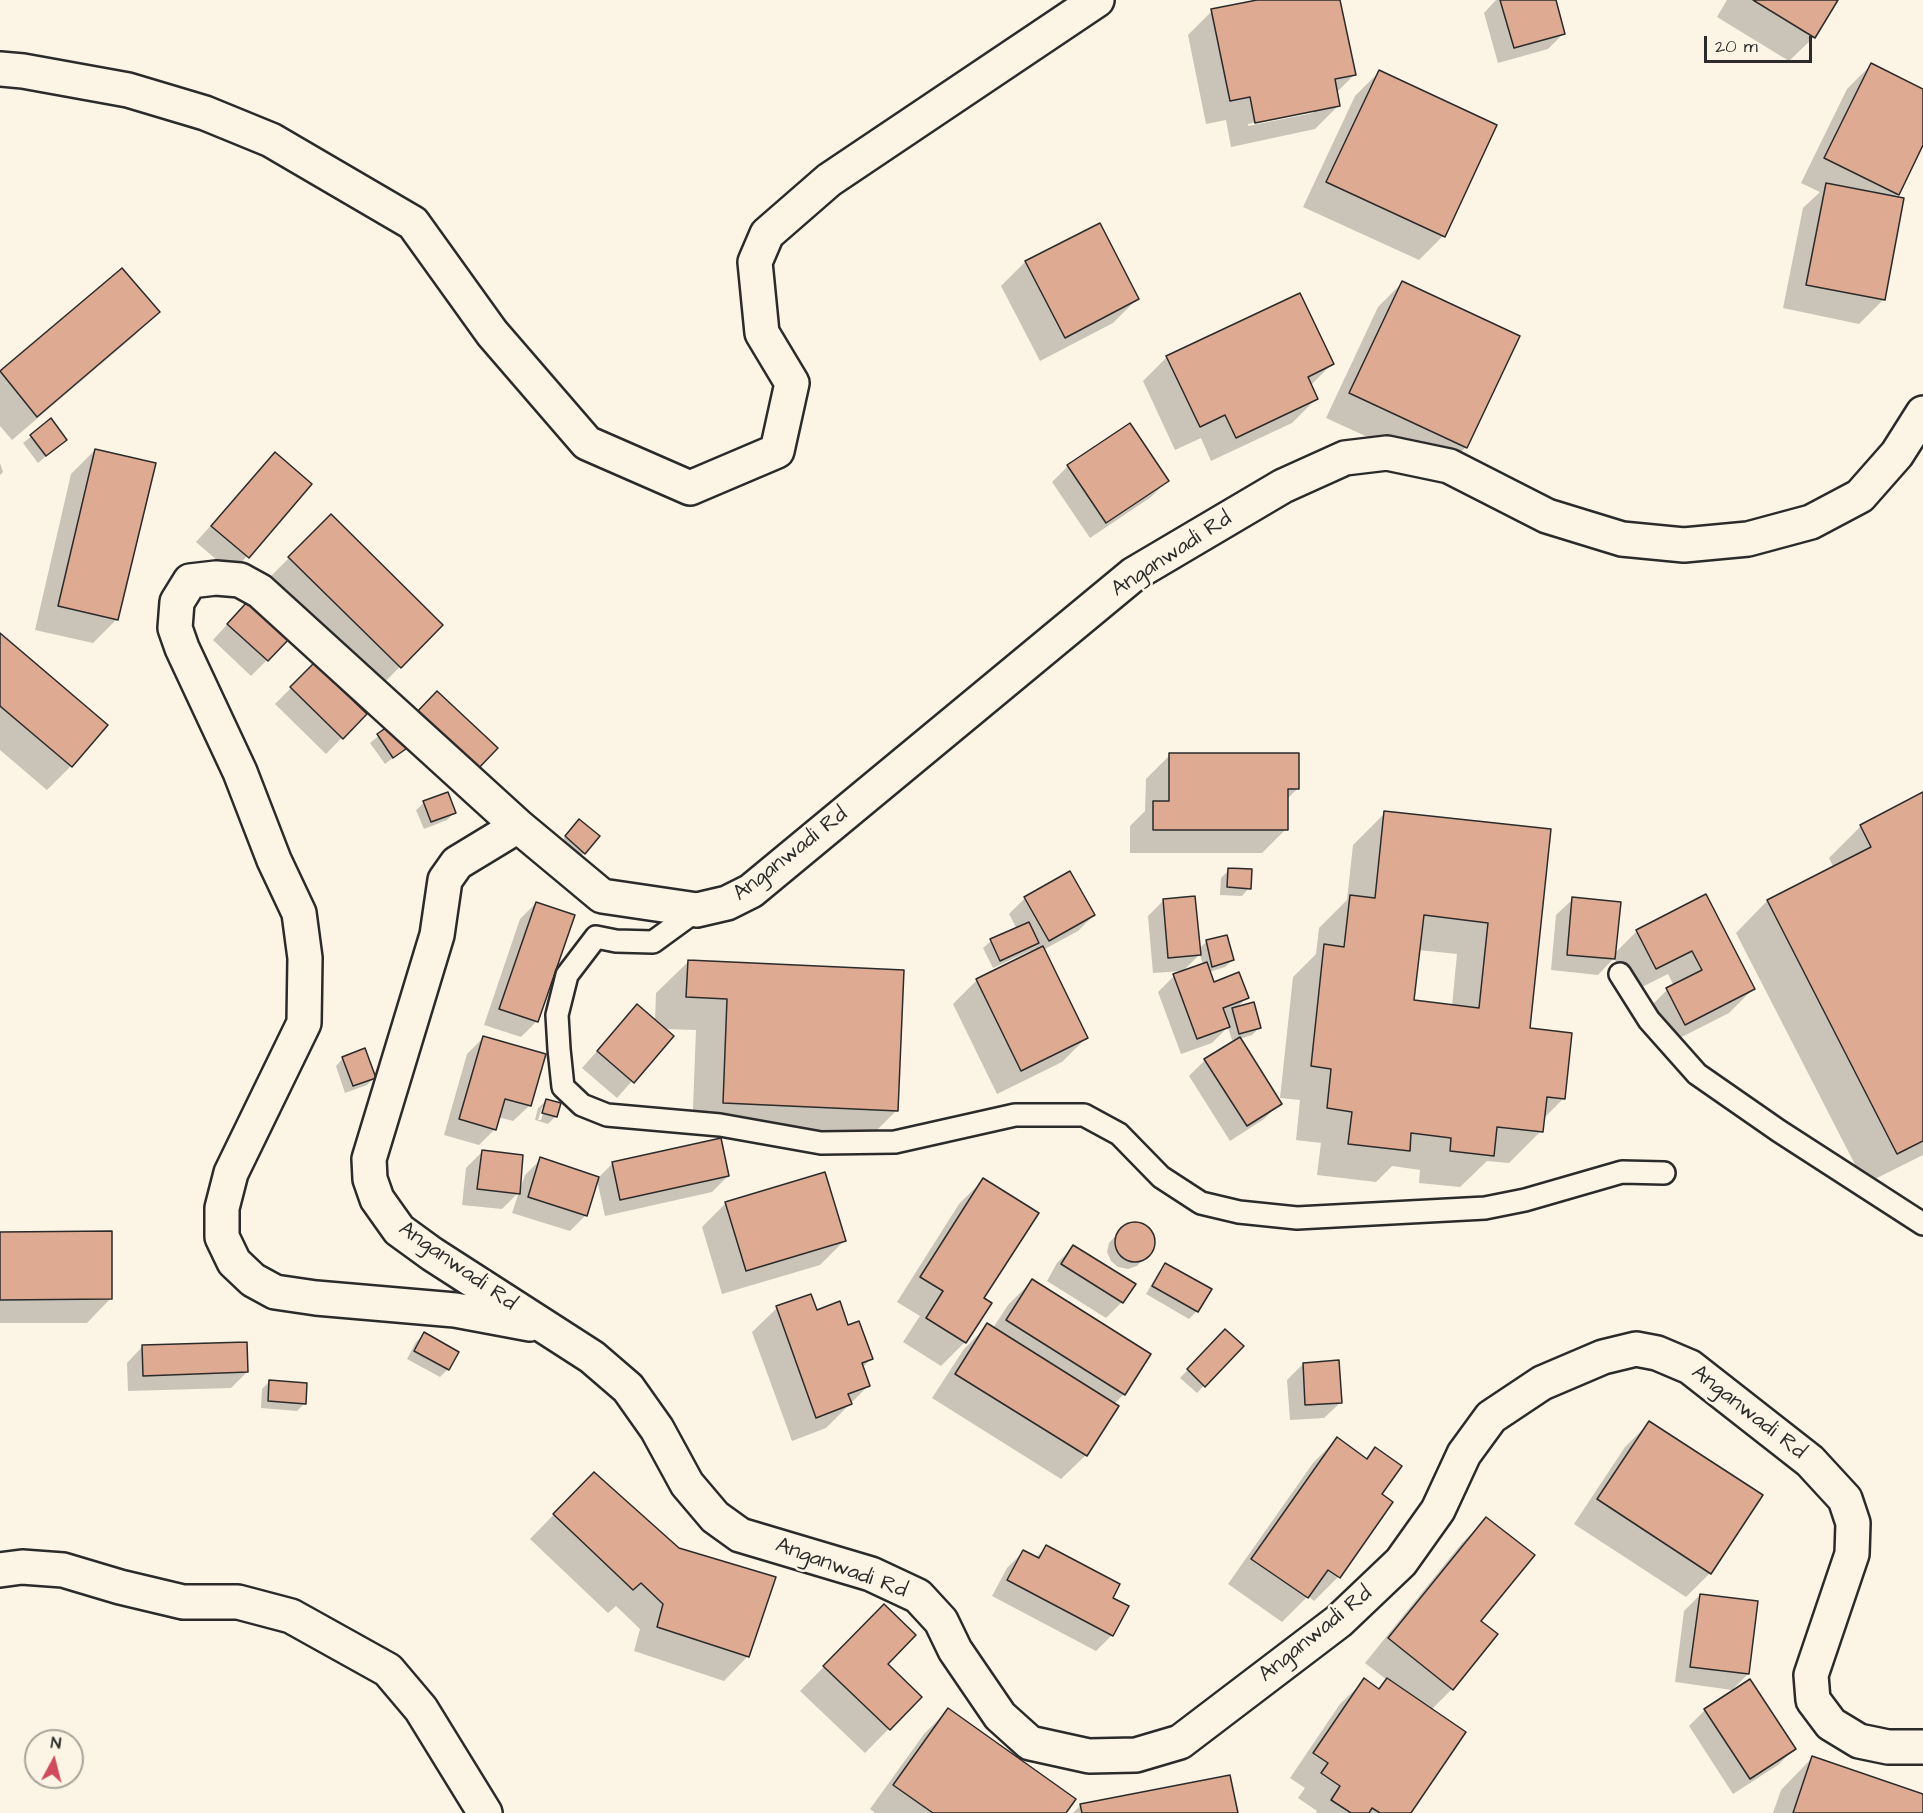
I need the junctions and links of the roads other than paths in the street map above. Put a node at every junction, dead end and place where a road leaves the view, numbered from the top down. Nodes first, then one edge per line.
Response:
1 (1097, 0) edge
2 (0, 69) edge
3 (1923, 413) edge
4 (518, 826) junction
5 (697, 910) junction
6 (1620, 974) dead end
7 (1664, 1173) dead end
8 (1923, 1224) edge
9 (544, 1326) junction
10 (0, 1570) edge
11 (1923, 1747) edge
12 (485, 1813) edge

1 - 2 street
3 - 5 street, Anganwadi Rd
4 - 5 street, Anganwadi Rd
4 - 9 street, Anganwadi Rd
4 - 9 street
5 - 7 lane
6 - 8 lane
9 - 11 street, Anganwadi Rd
10 - 12 street

